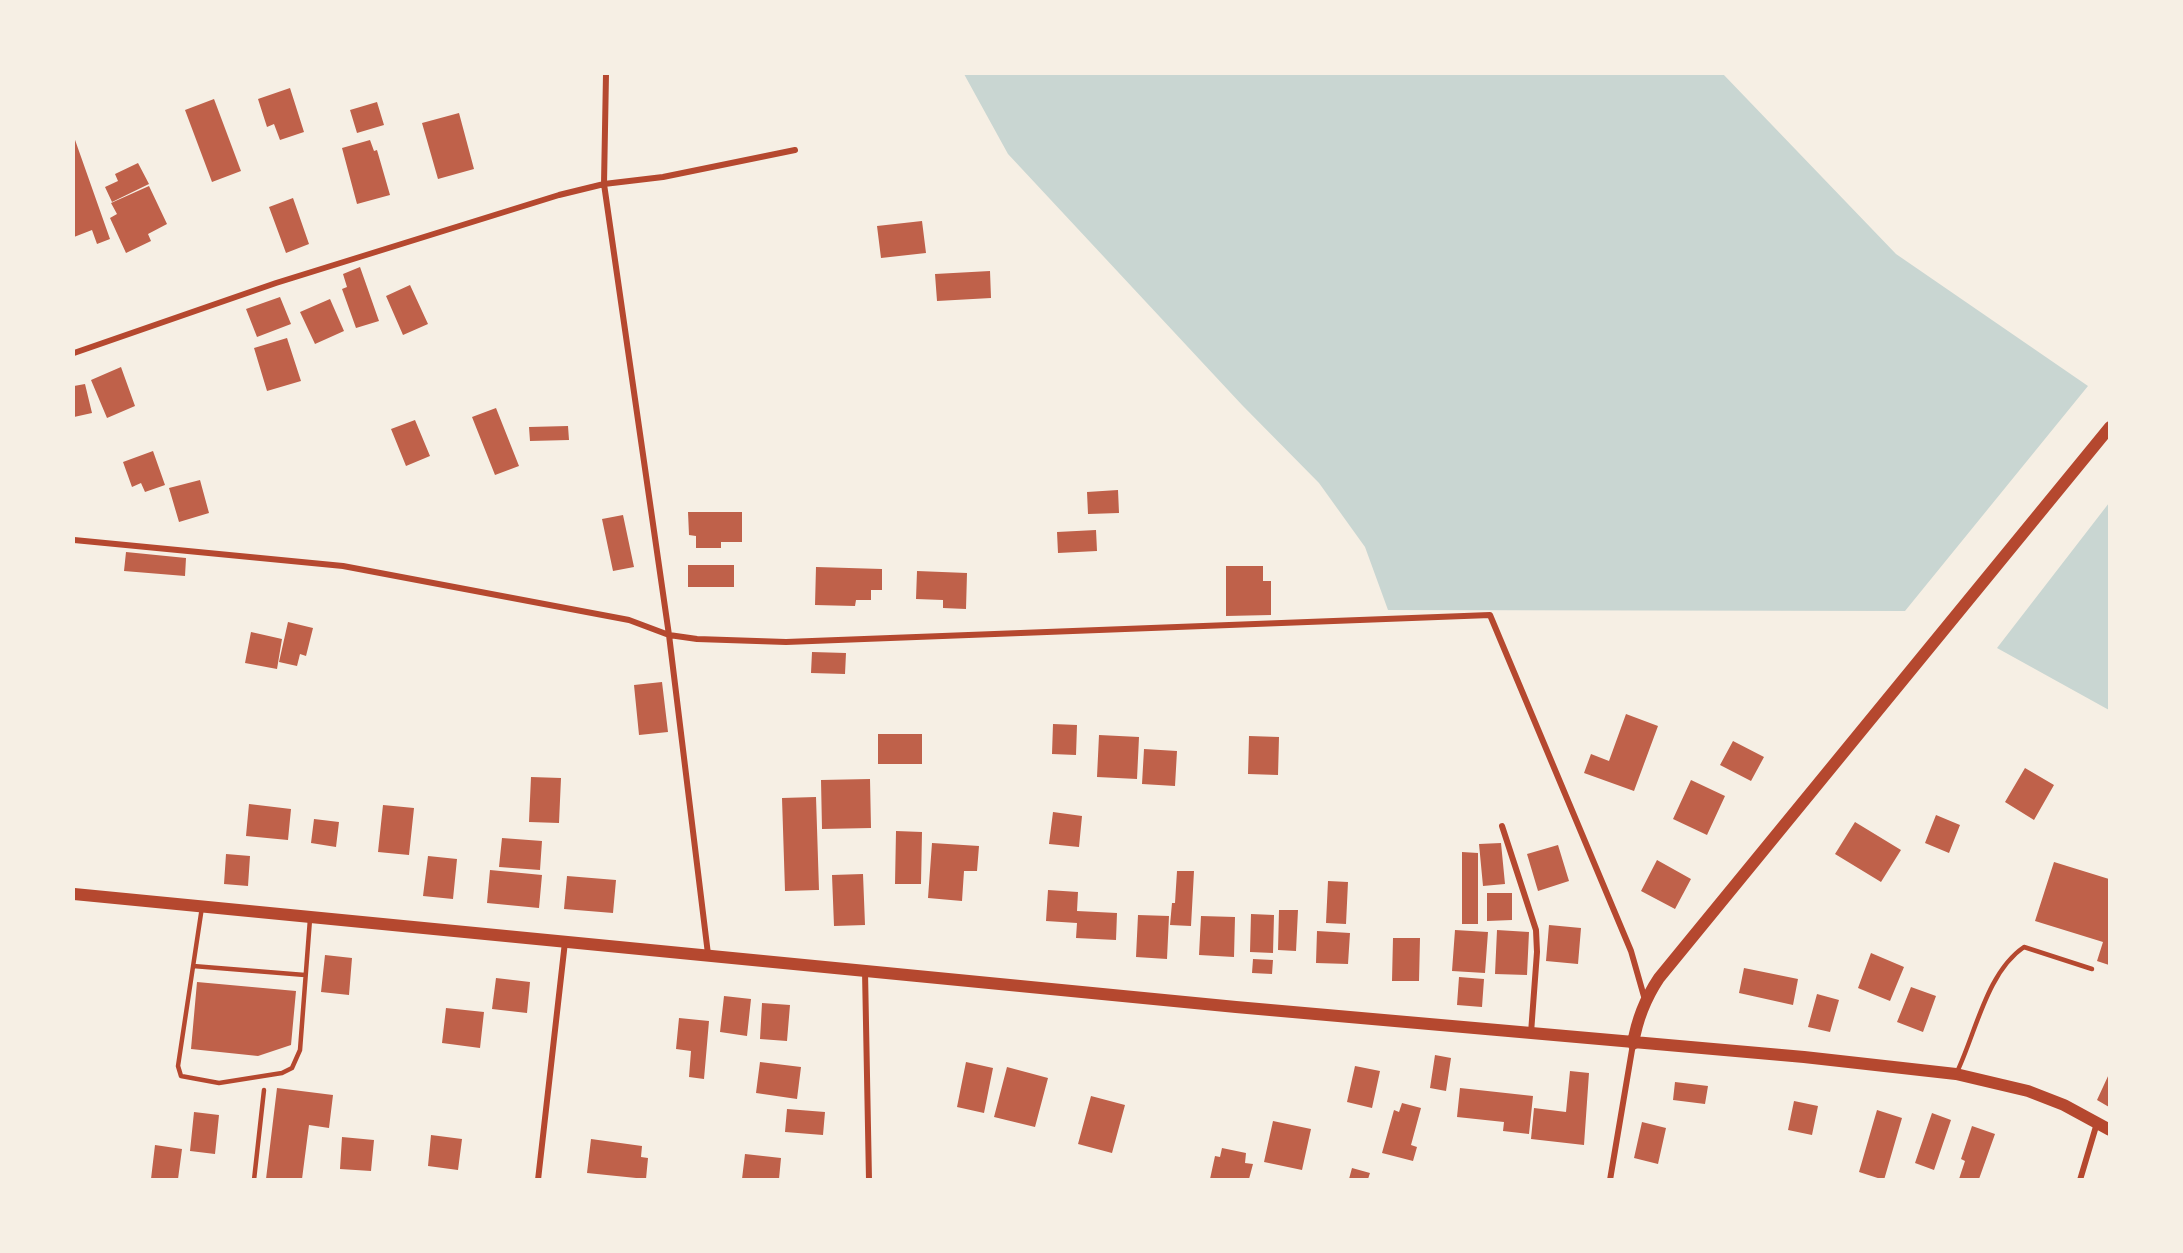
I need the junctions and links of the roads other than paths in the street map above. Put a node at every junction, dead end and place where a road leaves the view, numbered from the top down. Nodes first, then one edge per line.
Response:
1 (606, 74) edge
2 (795, 150) dead end
3 (604, 184) junction
4 (74, 353) edge
5 (2109, 427) edge
6 (74, 540) edge
7 (669, 635) junction
8 (1502, 826) dead end
9 (74, 894) edge
10 (202, 907) junction
11 (310, 917) junction
12 (565, 941) junction
13 (708, 954) junction
14 (193, 966) junction
15 (2092, 969) dead end
16 (865, 971) junction
17 (305, 975) junction
18 (1645, 999) junction
19 (1531, 1035) junction
20 (1633, 1044) junction
21 (1956, 1074) junction
22 (264, 1090) dead end
23 (2098, 1122) junction
24 (2109, 1130) edge
25 (254, 1179) edge
26 (538, 1179) edge
27 (869, 1179) edge
28 (1610, 1179) edge
29 (2080, 1179) edge

1 - 3 street
2 - 3 street
3 - 4 street
3 - 7 street
5 - 18 main road
6 - 7 street
7 - 13 street
7 - 18 street
8 - 19 street
9 - 10 main road
10 - 11 main road
10 - 14 lane
11 - 12 main road
11 - 17 lane
12 - 13 main road
12 - 26 street
13 - 16 main road
14 - 17 lane
14 - 17 lane
15 - 21 lane
16 - 19 main road
16 - 27 street
18 - 20 main road
19 - 20 main road
20 - 21 main road
20 - 28 street
21 - 23 main road
22 - 25 lane
23 - 24 main road
23 - 29 street

